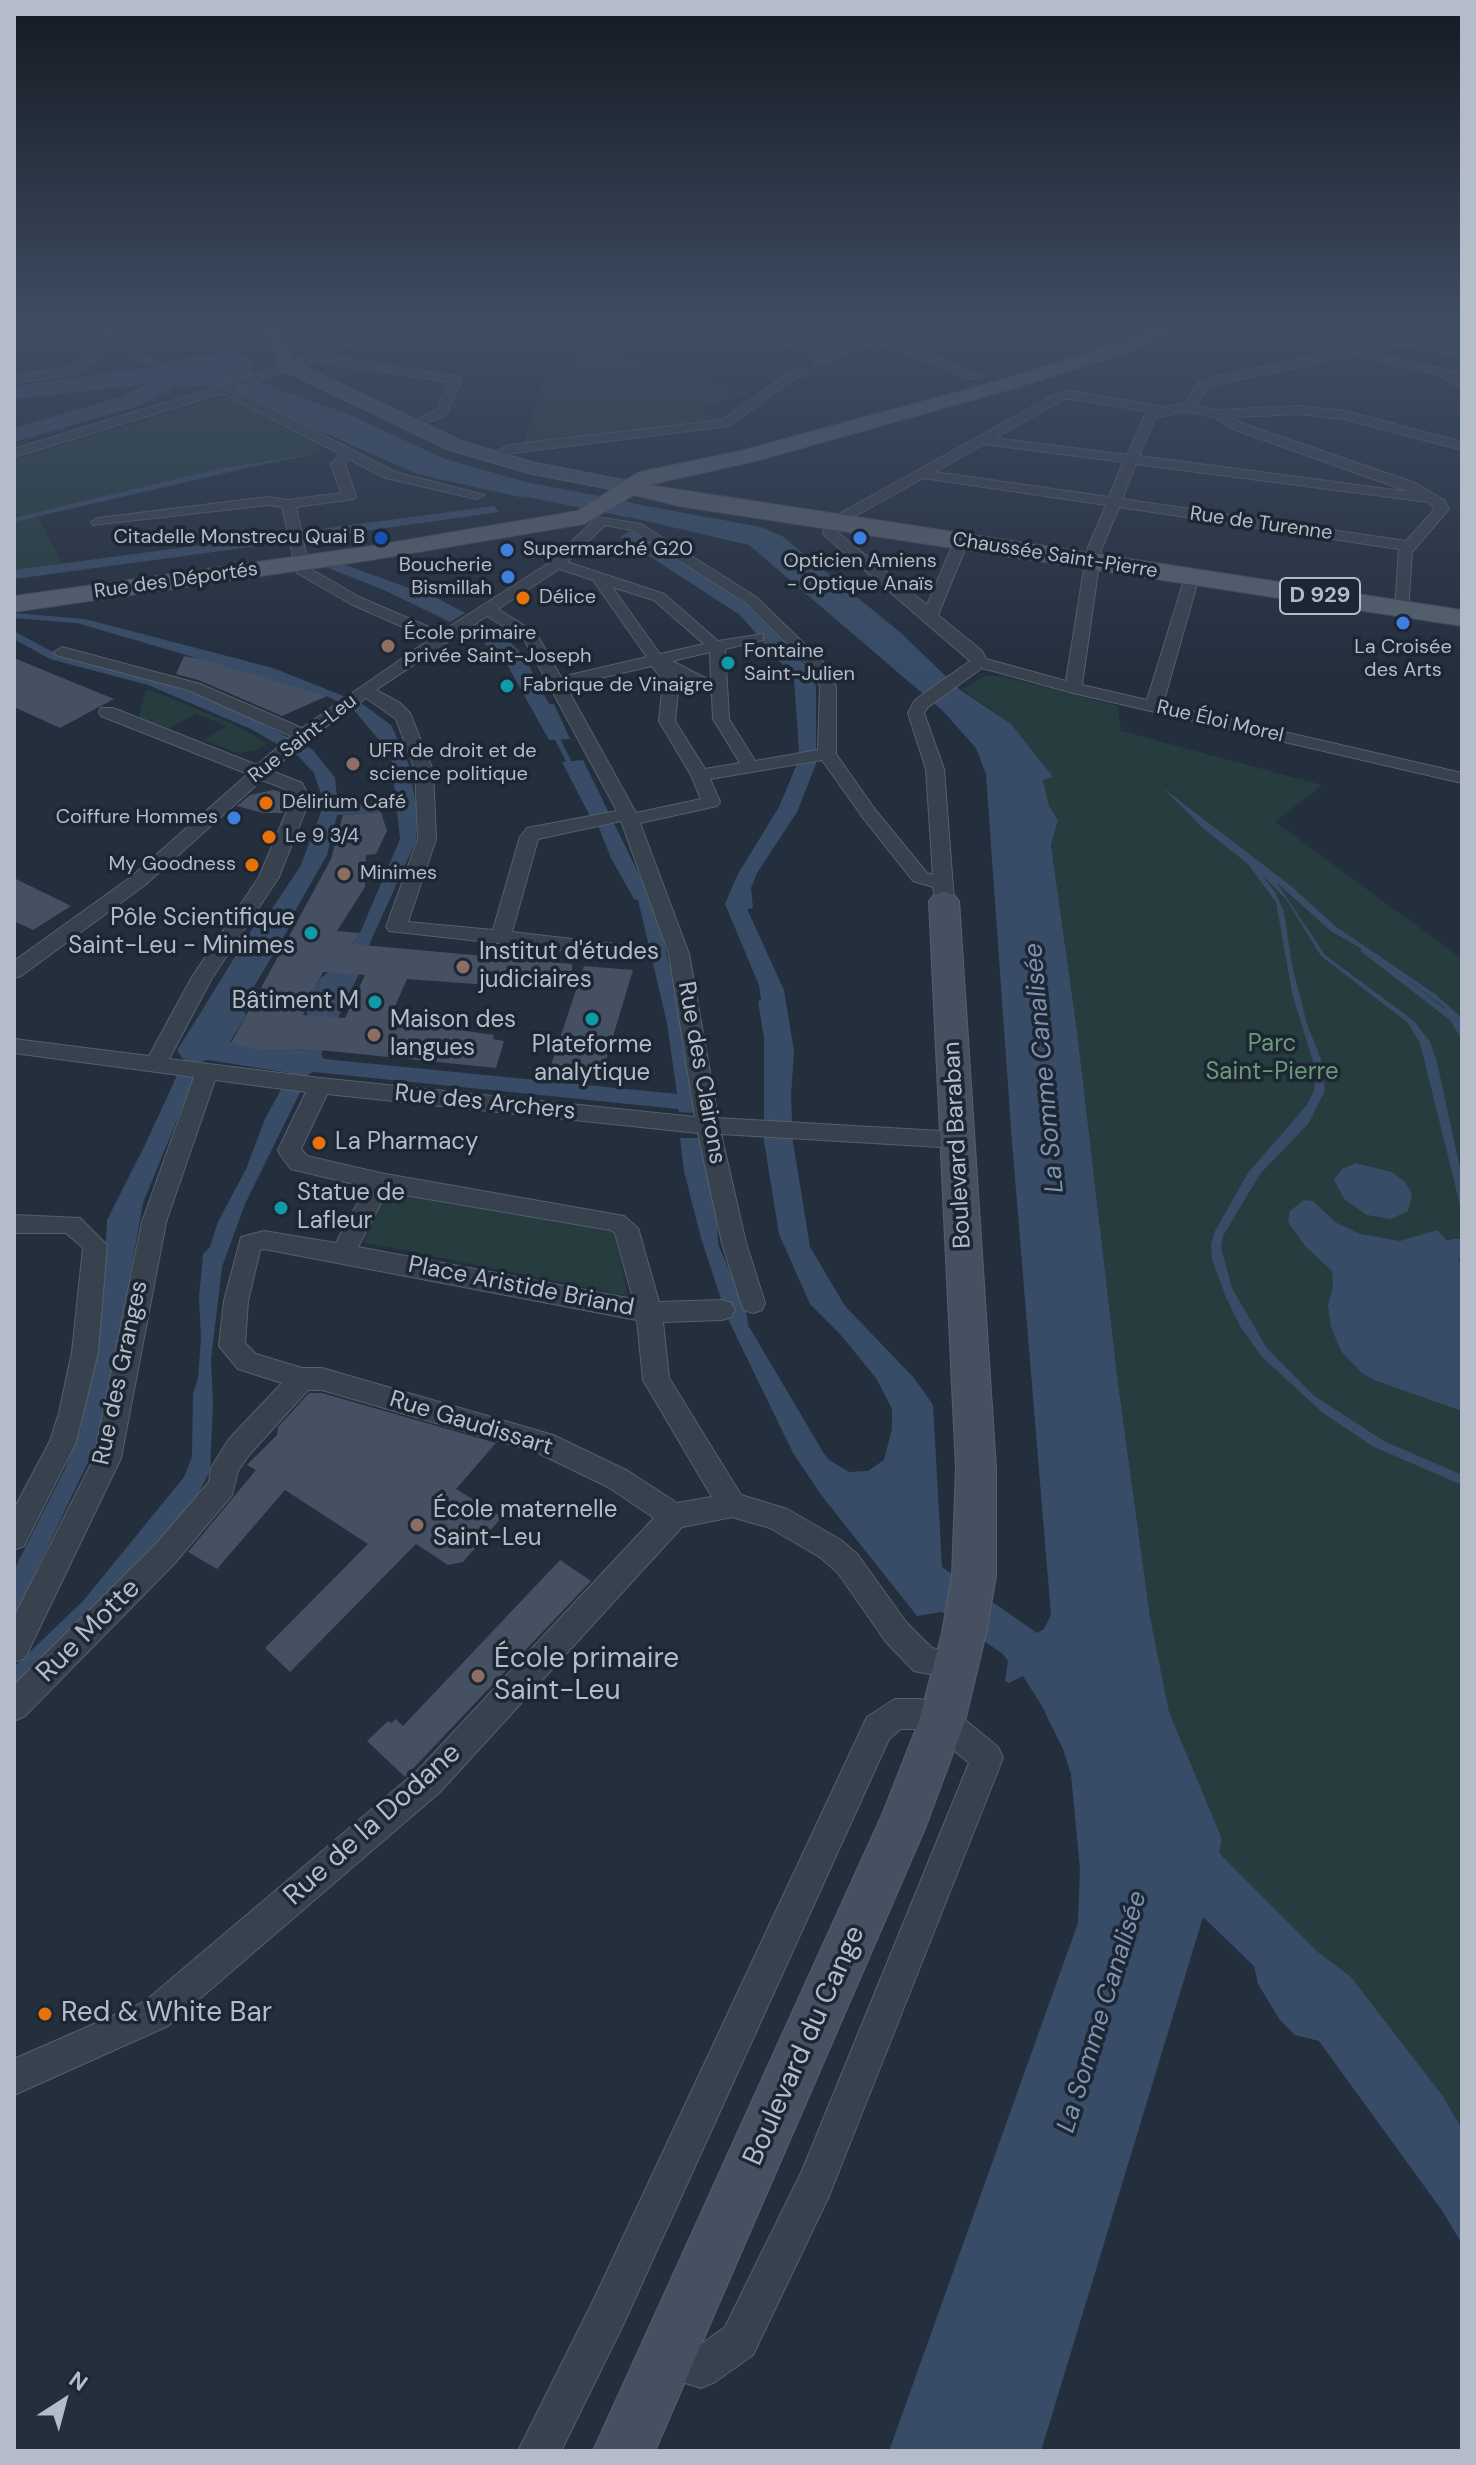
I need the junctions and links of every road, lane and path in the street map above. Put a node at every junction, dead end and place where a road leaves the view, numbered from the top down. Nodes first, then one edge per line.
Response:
1 (57, 440) edge
2 (322, 440) edge
3 (443, 440) edge
4 (583, 440) edge
5 (807, 440) edge
6 (985, 440) edge
7 (1139, 440) edge
8 (1277, 440) edge
9 (1439, 440) edge
10 (978, 444) junction
11 (1462, 446) edge
12 (14, 453) edge
13 (347, 453) junction
14 (503, 459) junction
15 (1130, 461) junction
16 (923, 474) junction
17 (477, 495) dead end
18 (1435, 499) junction
19 (620, 503) junction
20 (1111, 503) junction
21 (288, 504) junction
22 (833, 523) junction
23 (636, 527) junction
24 (106, 537) dead end
25 (580, 542) junction
26 (961, 542) junction
27 (1410, 546) junction
28 (298, 547) junction
29 (1091, 562) junction
30 (557, 564) junction
31 (598, 577) junction
32 (1192, 577) junction
33 (14, 594) edge
34 (14, 604) edge
35 (1403, 609) junction
36 (480, 613) junction
37 (930, 615) junction
38 (1462, 618) edge
39 (757, 637) dead end
40 (441, 638) junction
41 (715, 647) junction
42 (62, 652) dead end
43 (657, 660) junction
44 (979, 662) junction
45 (556, 683) junction
46 (1073, 688) junction
47 (719, 691) junction
48 (354, 699) junction
49 (1154, 706) junction
50 (107, 712) dead end
51 (295, 741) junction
52 (827, 754) junction
53 (750, 766) junction
54 (258, 774) junction
55 (700, 775) junction
56 (1462, 778) edge
57 (624, 817) junction
58 (943, 892) junction
59 (501, 937) junction
60 (641, 953) dead end
61 (14, 971) edge
62 (14, 1046) edge
63 (155, 1065) junction
64 (195, 1069) junction
65 (304, 1082) junction
66 (715, 1127) junction
67 (957, 1140) junction
68 (380, 1182) junction
69 (14, 1224) edge
70 (250, 1243) joint
71 (343, 1253) junction
72 (753, 1303) dead end
73 (722, 1310) dead end
74 (649, 1312) junction
75 (302, 1379) junction
76 (732, 1505) junction
77 (674, 1516) junction
78 (14, 1537) edge
79 (964, 1629) junction
80 (16, 1639) edge
81 (14, 1706) edge
82 (942, 1721) junction
83 (14, 2077) edge
84 (539, 2451) edge
85 (624, 2451) edge

1 - 12 street
2 - 13 street
3 - 14 street
4 - 14 street
5 - 19 main road
6 - 10 street
7 - 15 street
8 - 18 street
9 - 11 street
10 - 15 street
10 - 16 street
13 - 17 street
13 - 21 street
14 - 19 street, D 929
15 - 18 street
15 - 20 street
16 - 20 street, Rue de Turenne
16 - 22 street
18 - 27 street
19 - 22 main road, Chaussée Saint-Pierre / D 929
19 - 23 street
19 - 25 street, Rue Saint-Leu
19 - 28 main road, Rue des Déportés
20 - 27 street, Rue de Turenne
20 - 29 street
21 - 24 street
21 - 28 street
22 - 26 main road, Chaussée Saint-Pierre / D 929
22 - 37 street
23 - 25 street
23 - 52 street
25 - 30 street, Rue Saint-Leu
26 - 29 main road, Chaussée Saint-Pierre / D 929
26 - 37 street
27 - 35 street
28 - 33 main road, Rue des Déportés
28 - 34 main road, Rue des Déportés
28 - 40 street
29 - 32 main road, Chaussée Saint-Pierre / D 929
29 - 46 street
30 - 31 street
30 - 36 street, Rue Saint-Leu
31 - 41 street
31 - 43 street
32 - 35 main road, Chaussée Saint-Pierre / D 929
32 - 49 street
35 - 38 main road, Chaussée Saint-Pierre / D 929
36 - 40 street, Rue Saint-Leu
36 - 45 street, Rue des Clairons
37 - 44 street
39 - 41 street
40 - 48 street, Rue Saint-Leu
41 - 43 street
41 - 47 street
42 - 51 street
43 - 45 street
43 - 47 street
43 - 55 street
44 - 46 street, Rue Éloi Morel
44 - 58 street, Boulevard Baraban
45 - 57 street, Rue des Clairons
46 - 49 street, Rue Éloi Morel
47 - 53 street
48 - 51 street, Rue Saint-Leu
48 - 59 street
49 - 56 street, Rue Éloi Morel
50 - 54 street
51 - 54 street, Rue Saint-Leu
52 - 53 street
52 - 58 street
53 - 55 street
54 - 61 street, Rue Saint-Leu
54 - 63 street
55 - 57 street
57 - 59 street
57 - 66 street, Rue des Clairons
58 - 67 street, Boulevard Baraban
59 - 60 street
62 - 63 street, Rue des Archers
63 - 64 street, Rue des Archers
64 - 65 street, Rue des Archers
64 - 80 street, Rue des Granges
65 - 66 street, Rue des Archers
65 - 68 street, Place Aristide Briand
66 - 67 street, Rue des Archers
66 - 72 street, Rue des Clairons
67 - 79 street, Boulevard Baraban
68 - 71 street
68 - 74 street, Place Aristide Briand
69 - 78 street
70 - 71 street, Place Aristide Briand
70 - 75 street, Rue Gaudissart
71 - 74 street, Place Aristide Briand
73 - 74 street
74 - 76 street
75 - 77 street, Rue Gaudissart
75 - 81 street, Rue Motte
76 - 77 street
76 - 79 street
77 - 83 street, Rue de la Dodane
79 - 82 street, Boulevard du Cange
82 - 84 street
82 - 85 street, Boulevard du Cange

